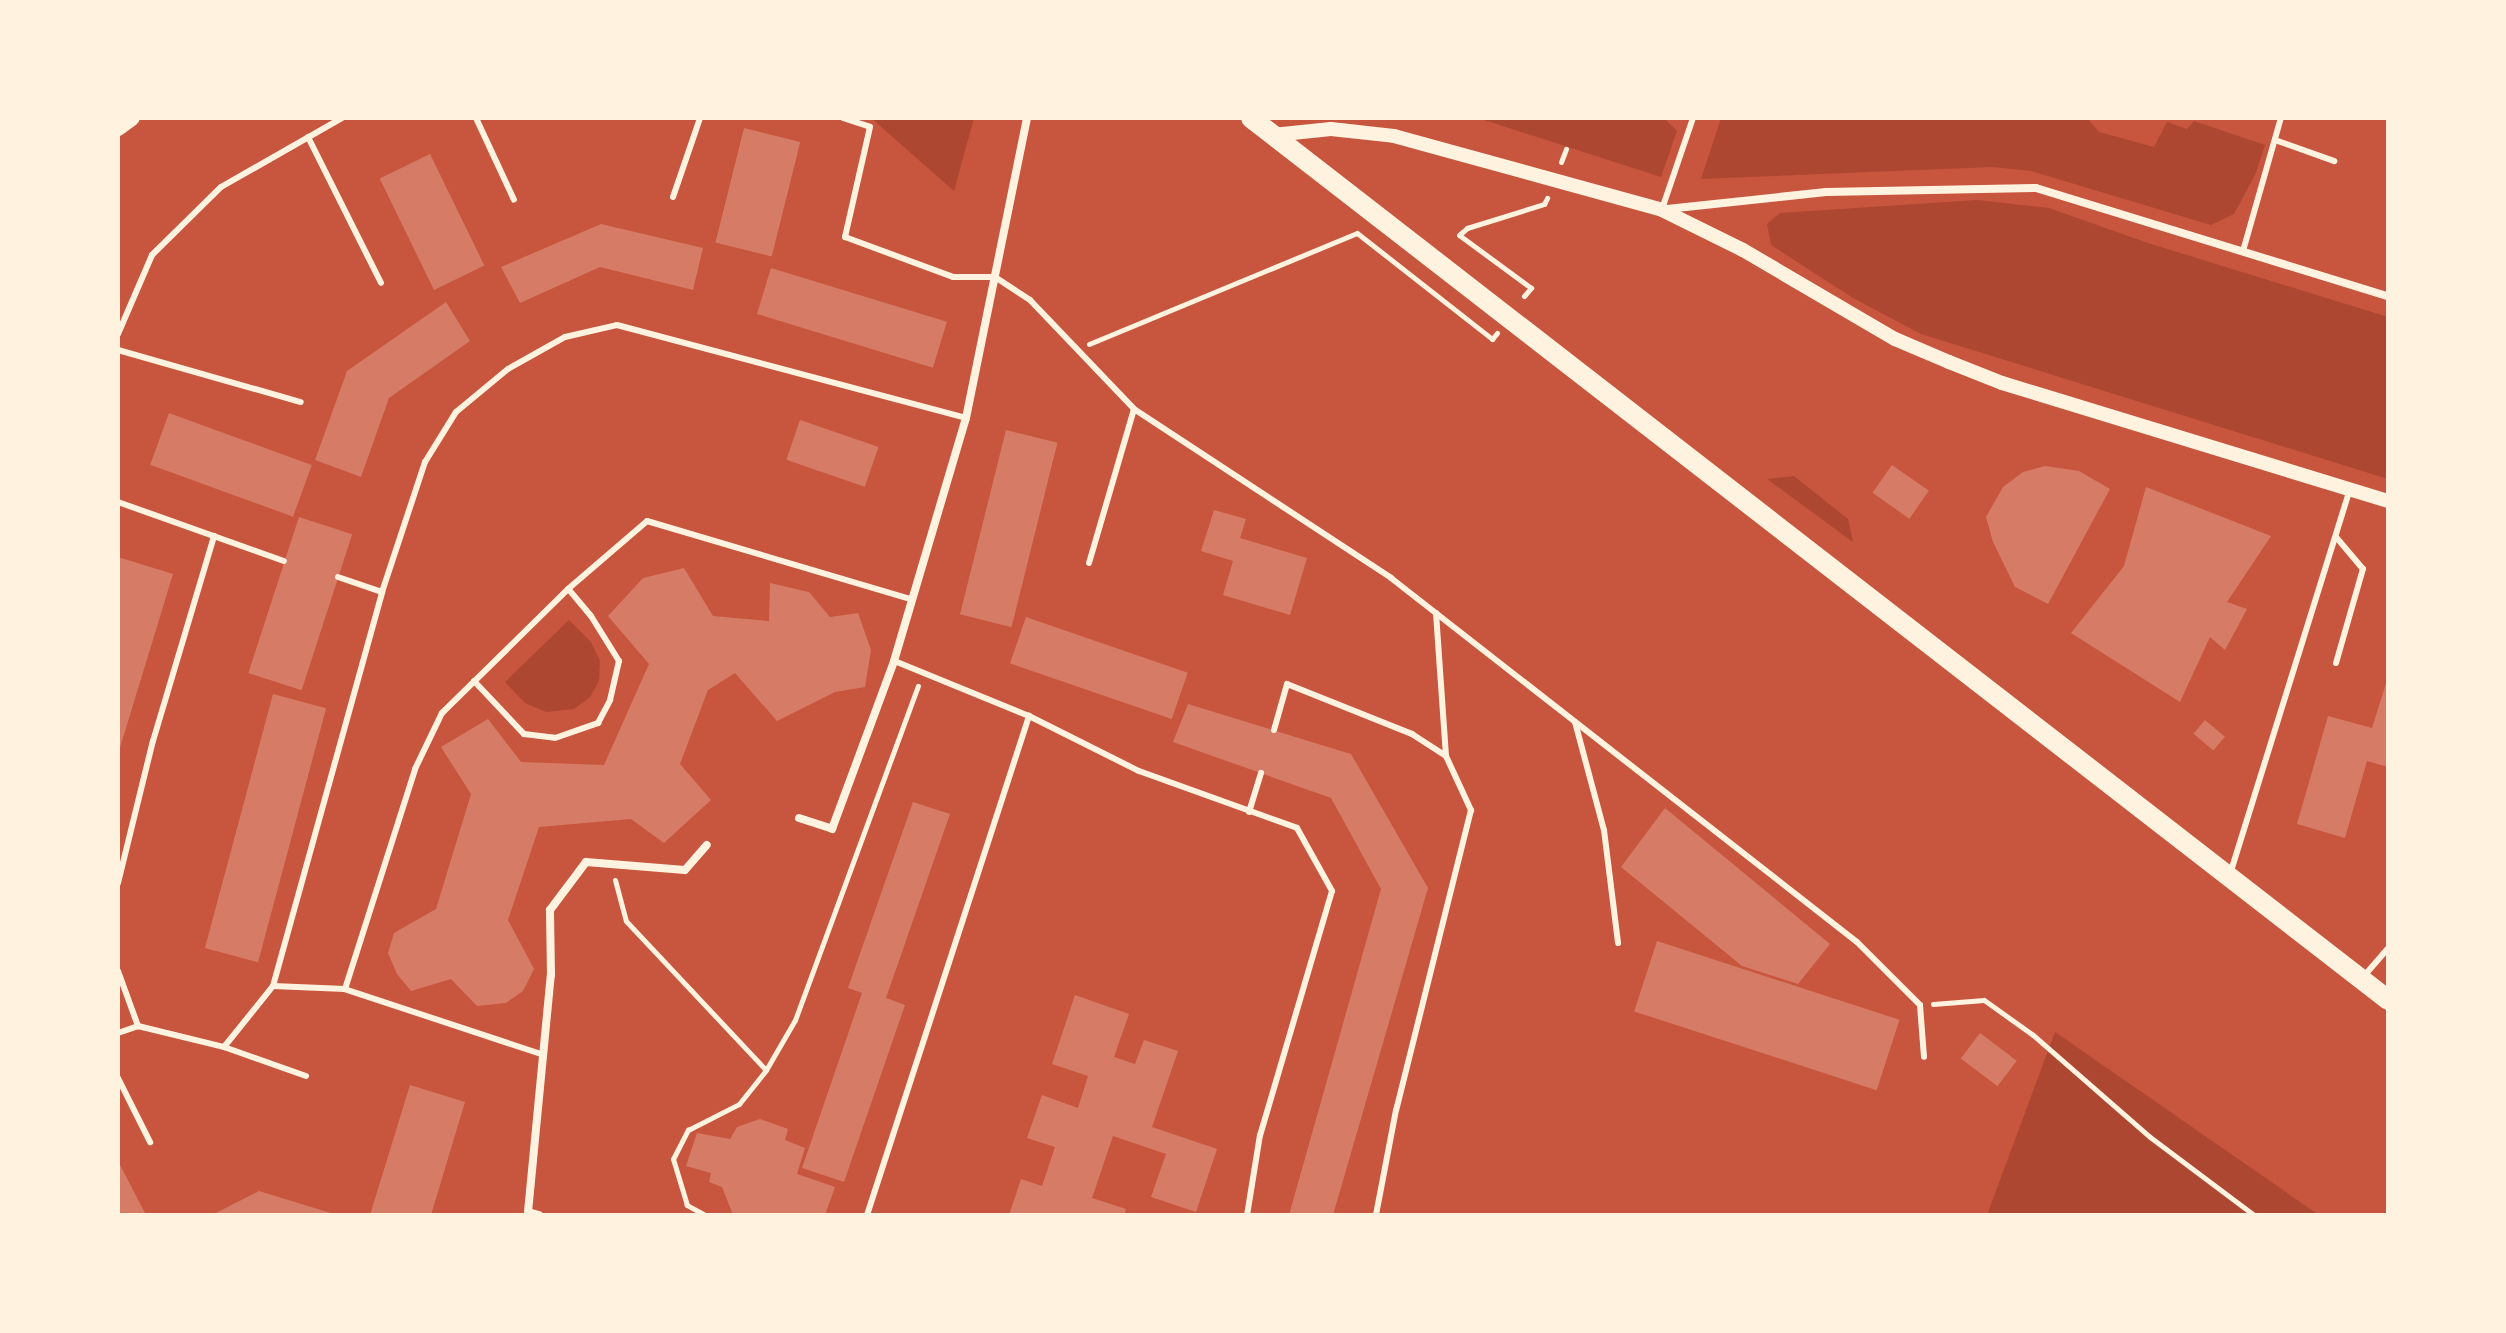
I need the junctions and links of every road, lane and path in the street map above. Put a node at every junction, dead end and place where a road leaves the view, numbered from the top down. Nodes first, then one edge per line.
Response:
1 (342, 118) edge
2 (476, 118) edge
3 (700, 118) edge
4 (843, 118) edge
5 (1027, 118) edge
6 (1251, 118) edge
7 (1693, 118) edge
8 (2281, 118) edge
9 (1273, 135) junction
10 (308, 137) junction
11 (2275, 140) junction
12 (1566, 149) dead end
13 (2334, 161) dead end
14 (1561, 162) dead end
15 (673, 197) dead end
16 (1547, 197) dead end
17 (514, 200) dead end
18 (1662, 210) junction
19 (2243, 251) junction
20 (995, 277) junction
21 (381, 283) dead end
22 (1524, 296) dead end
23 (2388, 296) edge
24 (1498, 331) dead end
25 (118, 334) edge
26 (1077, 349) junction
27 (118, 350) edge
28 (301, 402) dead end
29 (1134, 409) junction
30 (966, 418) junction
31 (2350, 489) junction
32 (2388, 501) edge
33 (118, 502) edge
34 (214, 536) junction
35 (2336, 537) junction
36 (284, 561) dead end
37 (1089, 563) dead end
38 (338, 577) dead end
39 (568, 589) junction
40 (382, 592) junction
41 (911, 599) junction
42 (1436, 613) junction
43 (894, 661) junction
44 (2336, 663) dead end
45 (923, 672) junction
46 (474, 681) junction
47 (1029, 716) junction
48 (1575, 722) junction
49 (1274, 730) dead end
50 (1446, 756) junction
51 (1261, 773) dead end
52 (1249, 812) junction
53 (799, 818) dead end
54 (707, 845) dead end
55 (611, 864) junction
56 (2229, 876) junction
57 (118, 883) edge
58 (1618, 943) dead end
59 (2388, 948) edge
60 (118, 971) edge
61 (2361, 979) junction
62 (273, 986) junction
63 (345, 989) junction
64 (2388, 1000) edge
65 (1920, 1005) junction
66 (138, 1026) junction
67 (118, 1033) edge
68 (224, 1047) junction
69 (541, 1054) junction
70 (1924, 1057) dead end
71 (766, 1070) junction
72 (306, 1076) dead end
73 (118, 1078) edge
74 (150, 1142) dead end
75 (528, 1213) edge
76 (539, 1215) edge
77 (705, 1215) edge
78 (867, 1215) edge
79 (1247, 1215) edge
80 (1376, 1215) edge
81 (2254, 1215) edge

1 - 10 lane
2 - 17 lane
3 - 15 lane
4 - 20 lane
5 - 20 street
6 - 9 main road
7 - 18 lane
8 - 11 lane
9 - 18 street
9 - 56 main road
10 - 21 lane
10 - 25 lane
11 - 13 lane
11 - 19 lane
12 - 14 path
16 - 22 path
18 - 19 street
18 - 31 street
19 - 23 street
20 - 26 lane
20 - 30 street
24 - 26 path
26 - 29 lane
27 - 28 lane
29 - 37 lane
29 - 42 lane
30 - 40 lane
30 - 41 street
31 - 32 street
31 - 35 lane
33 - 34 lane
34 - 36 lane
34 - 57 lane
35 - 44 lane
35 - 56 lane
38 - 40 lane
39 - 41 lane
39 - 46 lane
39 - 46 lane
40 - 62 lane
41 - 43 street
42 - 48 lane
42 - 50 lane
43 - 45 lane
43 - 53 street
45 - 47 lane
45 - 71 path
46 - 63 lane
47 - 52 lane
47 - 78 lane
48 - 58 lane
48 - 65 lane
49 - 50 lane
50 - 80 lane
51 - 52 lane
52 - 79 lane
54 - 55 street
55 - 69 street
55 - 71 path
56 - 61 main road
59 - 61 lane
60 - 66 lane
61 - 64 main road
62 - 63 lane
62 - 68 lane
63 - 69 lane
65 - 70 lane
65 - 81 path
66 - 67 lane
66 - 68 lane
68 - 72 lane
69 - 75 street
71 - 77 path
73 - 74 lane
75 - 76 street

